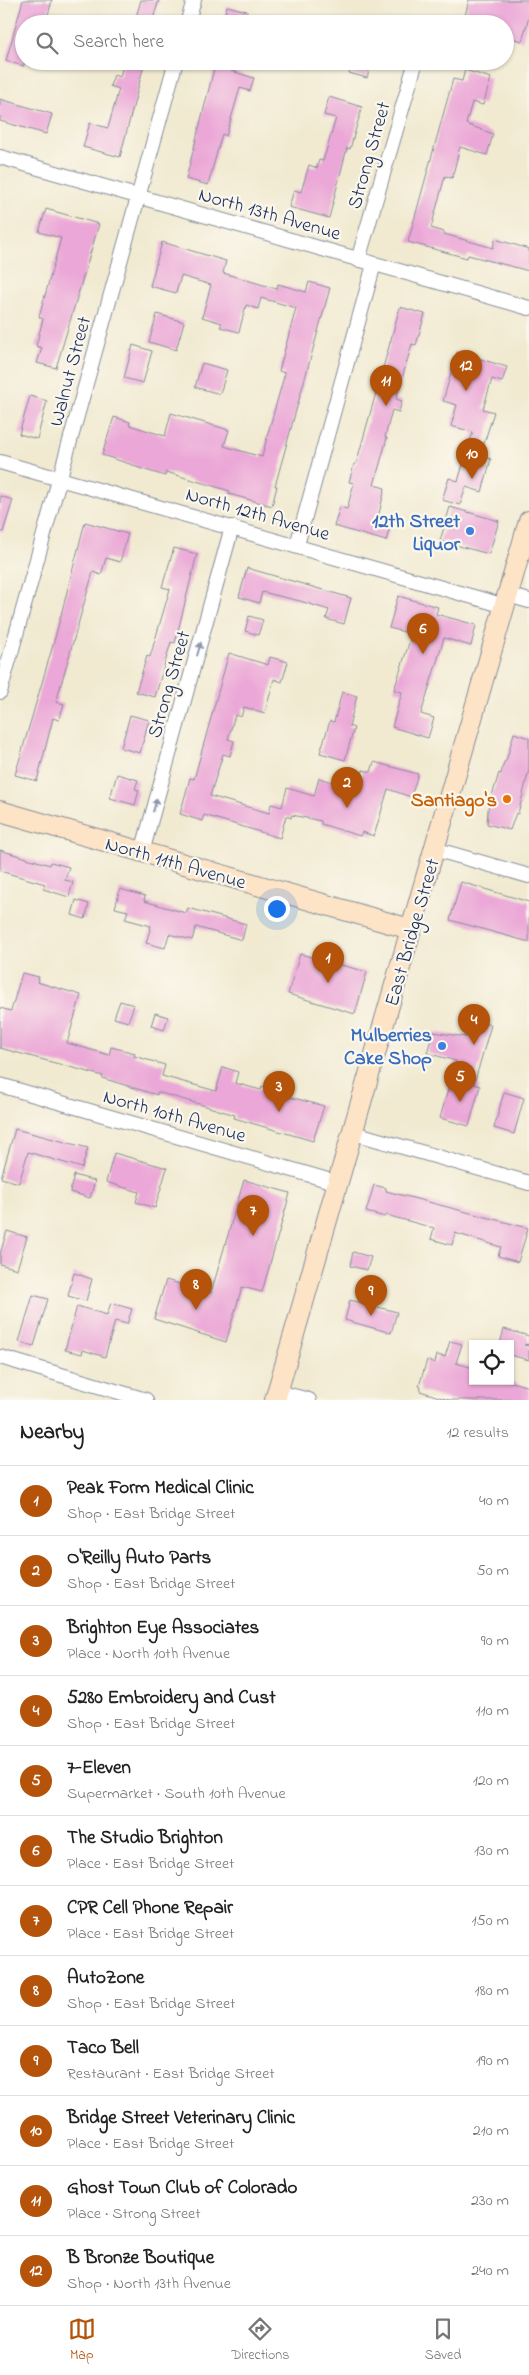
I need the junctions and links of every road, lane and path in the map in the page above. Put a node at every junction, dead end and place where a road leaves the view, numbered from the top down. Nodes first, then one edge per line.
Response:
1 (194, 0) edge
2 (190, 15) edge
3 (173, 70) edge
4 (413, 70) edge
5 (0, 156) edge
6 (137, 196) junction
7 (358, 260) junction
8 (374, 264) junction
9 (529, 308) edge
10 (0, 462) edge
11 (60, 480) junction
12 (529, 521) edge
13 (232, 527) junction
14 (296, 544) junction
15 (507, 600) junction
16 (529, 601) edge
17 (0, 692) edge
18 (0, 811) edge
19 (434, 849) junction
20 (142, 852) junction
21 (529, 876) edge
22 (410, 929) junction
23 (0, 1085) edge
24 (354, 1133) junction
25 (338, 1183) junction
26 (529, 1183) edge
27 (0, 1357) edge
28 (277, 1396) edge
29 (146, 1400) edge
30 (309, 1400) edge

1 - 2 street
3 - 6 street, Walnut Street
4 - 7 street, Strong Street
5 - 6 street, North 13th Avenue
6 - 7 street, North 13th Avenue
6 - 11 street, Walnut Street
7 - 8 street, North 13th Avenue
8 - 9 street, North 13th Avenue
8 - 14 street
10 - 11 street, North 12th Avenue
11 - 13 street, North 12th Avenue
11 - 17 street, Walnut Street
12 - 15 main road, East Bridge Street
13 - 14 street, North 12th Avenue
20 -> 13 street, Strong Street
14 - 15 street, North 12th Avenue
15 - 16 street, North 12th Avenue
15 - 19 main road, East Bridge Street
18 - 20 main road, North 11th Avenue
19 - 21 street
19 - 22 main road, East Bridge Street
20 - 22 main road, North 11th Avenue
22 - 24 main road, East Bridge Street
23 - 25 street, North 10th Avenue
24 - 25 main road, East Bridge Street
24 - 26 street
25 - 28 main road, East Bridge Street
27 - 29 street
28 - 30 street

